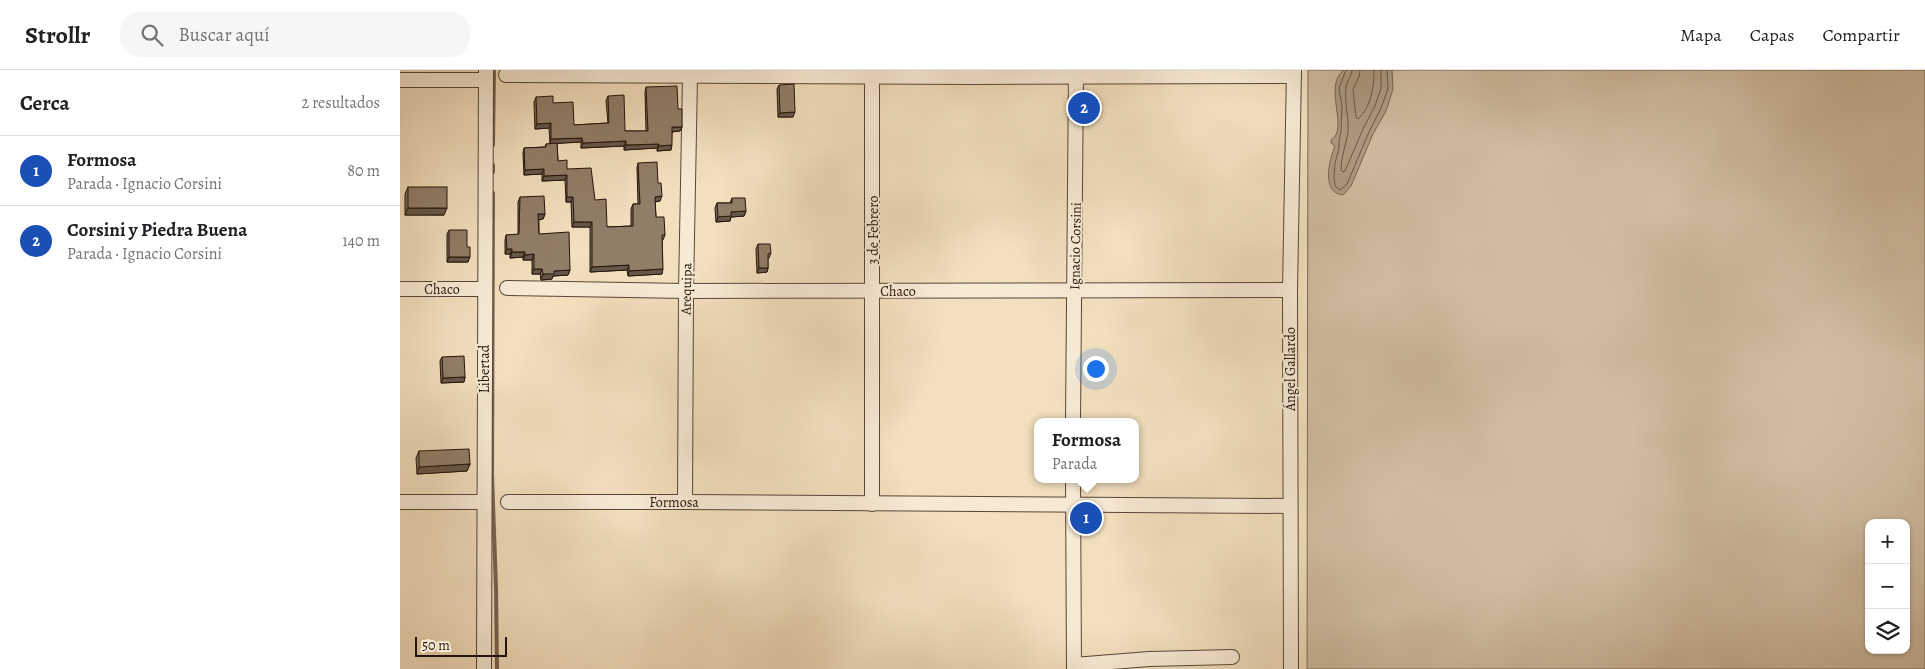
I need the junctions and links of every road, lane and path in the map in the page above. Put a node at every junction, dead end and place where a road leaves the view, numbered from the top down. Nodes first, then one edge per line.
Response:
1 (1076, 73) edge
2 (1294, 73) edge
3 (878, 74) edge
4 (486, 75) edge
5 (506, 75) dead end
6 (690, 76) junction
7 (400, 80) edge
8 (507, 288) dead end
9 (400, 289) edge
10 (484, 289) junction
11 (1290, 290) junction
12 (686, 291) junction
13 (873, 291) junction
14 (1074, 291) junction
15 (1073, 418) edge
16 (1073, 483) edge
17 (400, 502) edge
18 (484, 502) junction
19 (508, 502) dead end
20 (685, 502) junction
21 (872, 504) junction
22 (1072, 505) junction
23 (1290, 506) junction
24 (1232, 658) dead end
25 (1074, 667) edge
26 (484, 669) edge
27 (1291, 669) edge

1 - 2 street
1 - 3 street
1 - 14 street, Ignacio Corsini
2 - 11 street, Ángel Gallardo
3 - 6 street
3 - 13 street, 3 de Febrero
4 - 7 street
4 - 10 street, Libertad
5 - 6 street
6 - 12 street, Arequipa
8 - 12 street, Chaco
9 - 10 street, Chaco
10 - 18 street, Libertad
11 - 14 street, Chaco
11 - 23 street, Ángel Gallardo
12 - 13 street, Chaco
12 - 20 street, Arequipa
13 - 14 street, Chaco
13 - 21 street, 3 de Febrero
14 - 15 street, Ignacio Corsini
16 - 22 street
17 - 18 street
18 - 26 street, Libertad
19 - 20 street, Formosa
20 - 21 street, Formosa
21 - 22 street, Formosa
22 - 23 street, Formosa
22 - 25 street
23 - 27 street, Ángel Gallardo
24 - 25 street

